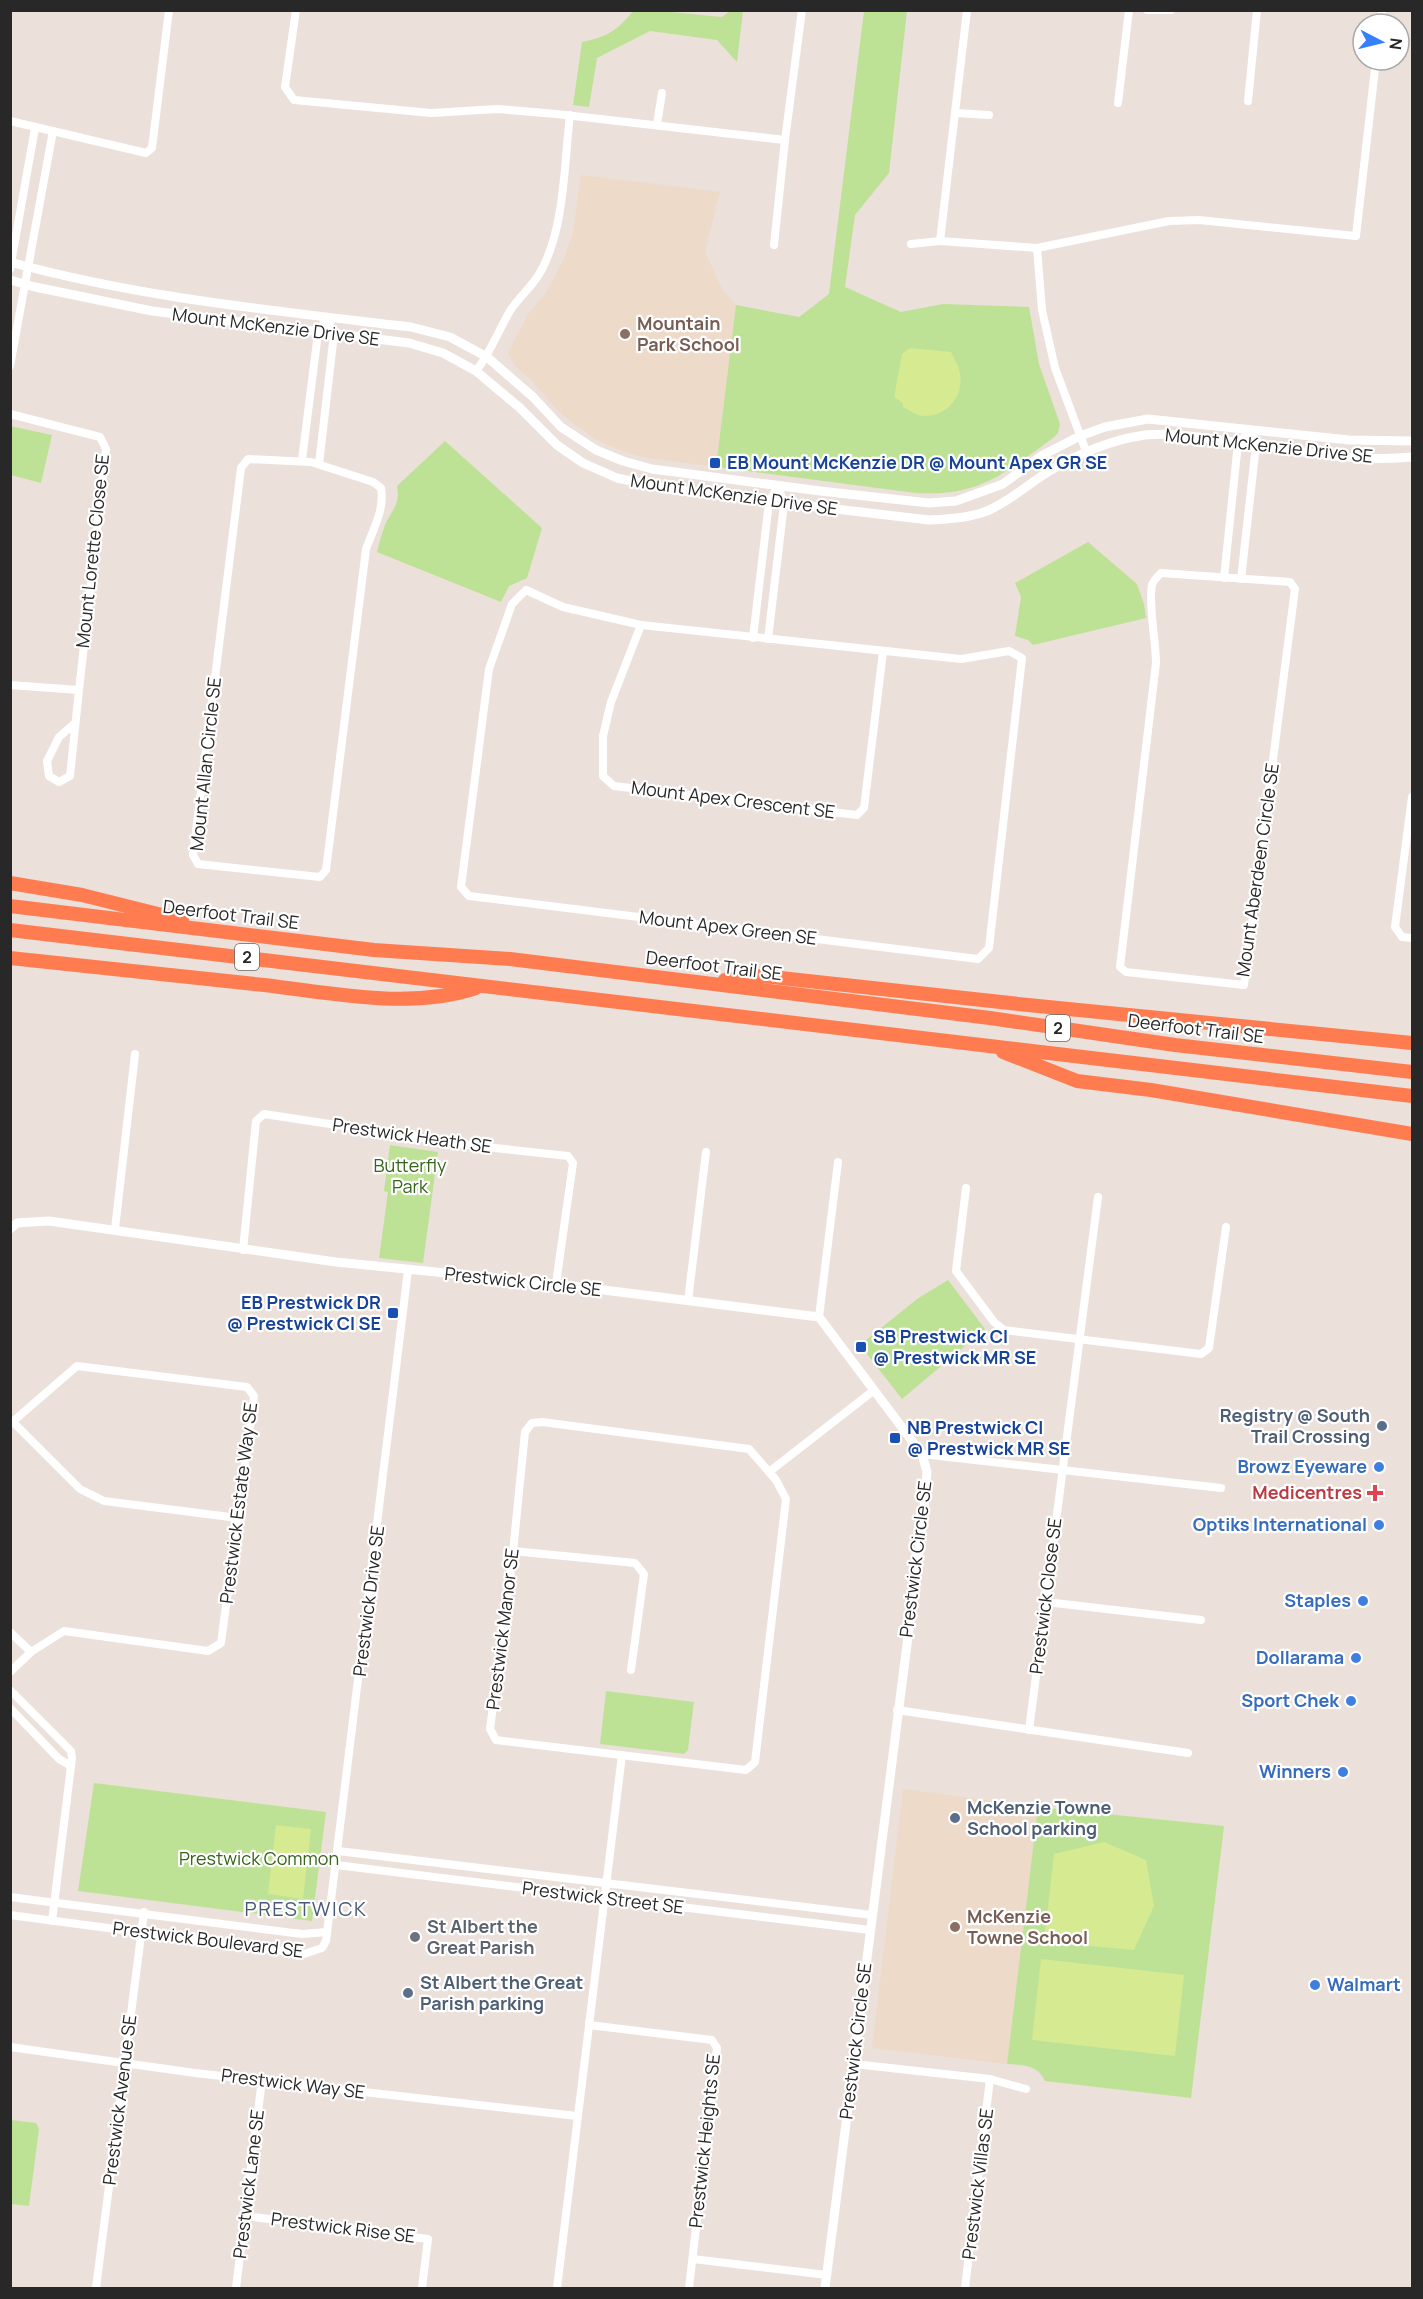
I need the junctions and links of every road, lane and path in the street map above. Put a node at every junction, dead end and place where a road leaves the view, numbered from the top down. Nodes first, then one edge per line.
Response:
1 (169, 10) edge
2 (296, 10) edge
3 (802, 10) edge
4 (967, 10) edge
5 (1129, 10) edge
6 (1147, 10) edge
7 (1171, 10) edge
8 (1257, 10) edge
9 (1376, 72) edge
10 (662, 93) dead end
11 (1248, 101) dead end
12 (1118, 103) dead end
13 (957, 113) junction
14 (570, 115) junction
15 (989, 116) dead end
16 (10, 121) edge
17 (657, 124) junction
18 (35, 128) junction
19 (53, 131) junction
20 (785, 140) junction
21 (940, 240) junction
22 (911, 244) dead end
23 (774, 245) dead end
24 (1037, 248) junction
25 (11, 264) edge
26 (29, 267) junction
27 (10, 280) edge
28 (25, 284) junction
29 (327, 317) junction
30 (318, 333) junction
31 (334, 334) junction
32 (487, 357) junction
33 (10, 366) edge
34 (476, 371) junction
35 (10, 414) edge
36 (1251, 430) junction
37 (1080, 436) junction
38 (1413, 441) edge
39 (1238, 443) junction
40 (1256, 445) junction
41 (1086, 451) junction
42 (1413, 457) edge
43 (302, 460) junction
44 (319, 464) junction
45 (778, 486) junction
46 (769, 502) junction
47 (784, 504) junction
48 (1224, 578) junction
49 (1240, 579) junction
50 (641, 626) junction
51 (753, 638) junction
52 (768, 639) junction
53 (883, 652) junction
54 (10, 685) edge
55 (79, 690) junction
56 (75, 723) junction
57 (1412, 802) edge
58 (10, 883) edge
59 (10, 906) edge
60 (10, 930) edge
61 (242, 934) junction
62 (1413, 938) edge
63 (10, 958) edge
64 (704, 982) junction
65 (482, 986) junction
66 (1413, 1043) edge
67 (984, 1045) junction
68 (135, 1054) dead end
69 (1413, 1072) edge
70 (1413, 1096) edge
71 (1413, 1134) edge
72 (706, 1152) dead end
73 (838, 1162) dead end
74 (966, 1188) dead end
75 (1098, 1197) dead end
76 (13, 1223) edge
77 (1226, 1227) dead end
78 (115, 1229) junction
79 (243, 1250) junction
80 (408, 1270) junction
81 (556, 1284) junction
82 (688, 1301) junction
83 (819, 1317) junction
84 (1081, 1340) junction
85 (873, 1391) junction
86 (12, 1423) edge
87 (922, 1454) junction
88 (1063, 1471) junction
89 (769, 1472) junction
90 (1221, 1488) dead end
91 (238, 1518) junction
92 (513, 1551) junction
93 (1046, 1602) junction
94 (1200, 1620) dead end
95 (10, 1632) edge
96 (31, 1652) junction
97 (631, 1670) dead end
98 (10, 1672) edge
99 (10, 1690) edge
100 (10, 1708) edge
101 (897, 1710) junction
102 (1029, 1730) junction
103 (1188, 1752) dead end
104 (622, 1755) junction
105 (71, 1766) junction
106 (338, 1851) junction
107 (336, 1866) junction
108 (606, 1883) junction
109 (10, 1897) edge
110 (604, 1898) junction
111 (54, 1901) junction
112 (144, 1912) junction
113 (10, 1915) edge
114 (872, 1915) junction
115 (52, 1921) junction
116 (870, 1930) junction
117 (327, 1932) junction
118 (142, 1933) junction
119 (589, 2025) junction
120 (10, 2047) edge
121 (125, 2063) junction
122 (854, 2064) junction
123 (990, 2079) junction
124 (262, 2080) junction
125 (1026, 2089) dead end
126 (577, 2116) junction
127 (245, 2216) junction
128 (693, 2259) junction
129 (827, 2275) junction
130 (96, 2289) edge
131 (236, 2289) edge
132 (422, 2289) edge
133 (557, 2289) edge
134 (689, 2289) edge
135 (825, 2289) edge
136 (965, 2289) edge

1 - 19 street
2 - 14 street
3 - 20 street
4 - 13 street
5 - 12 street
6 - 7 street
8 - 11 street
9 - 24 street
10 - 17 street
13 - 15 street
13 - 21 street
14 - 17 street
14 - 32 street
16 - 18 street
17 - 20 street
18 - 19 street
18 - 25 street
19 - 26 street
20 - 23 street
21 - 22 street
21 - 24 street
24 - 37 street
25 - 26 street, Mount McKenzie Drive SE
26 - 28 street
26 - 29 street, Mount McKenzie Drive SE
27 - 28 street, Mount McKenzie Drive SE
28 - 30 street, Mount McKenzie Drive SE
28 - 33 street
29 - 30 street
29 - 31 street
29 - 32 street, Mount McKenzie Drive SE
30 - 31 street, Mount McKenzie Drive SE
30 - 43 street
31 - 34 street, Mount McKenzie Drive SE
31 - 44 street
32 - 34 street
32 - 45 street, Mount McKenzie Drive SE
34 - 46 street, Mount McKenzie Drive SE
35 - 55 street, Mount Lorette Close SE
36 - 37 street, Mount McKenzie Drive SE
36 - 38 street, Mount McKenzie Drive SE
36 - 39 street
36 - 40 street
37 - 41 street
37 - 45 street, Mount McKenzie Drive SE
39 - 40 street, Mount McKenzie Drive SE
39 - 41 street, Mount McKenzie Drive SE
39 - 48 street
40 - 42 street, Mount McKenzie Drive SE
40 - 49 street
41 - 47 street, Mount McKenzie Drive SE
43 - 44 street, Mount Allan Circle SE
43 - 44 street, Mount Allan Circle SE
45 - 46 street
45 - 47 street
46 - 47 street, Mount McKenzie Drive SE
46 - 51 street
47 - 52 street
48 - 49 street, Mount Aberdeen Circle SE
48 - 49 street, Mount Aberdeen Circle SE
50 - 51 street, Mount Apex Green SE
50 - 53 street, Mount Apex Crescent SE
50 - 53 street, Mount Apex Green SE
51 - 52 street, Mount Apex Green SE
52 - 53 street, Mount Apex Green SE
54 - 55 street
55 - 56 street, Mount Lorette Close SE
56 - 56 street, Mount Lorette Close SE
57 - 62 street
58 - 61 highway
59 - 61 highway, Deerfoot Trail SE / 2
60 - 65 highway, 2
61 - 64 highway, Deerfoot Trail SE / 2
63 - 65 highway
64 - 66 highway
64 - 69 highway, Deerfoot Trail SE / 2
65 - 67 highway, 2
67 - 70 highway, 2
67 - 71 highway
68 - 78 street
72 - 82 street
73 - 83 street
74 - 84 street
75 - 84 street, Prestwick Close SE
76 - 78 street, Prestwick Circle SE
77 - 84 street
78 - 79 street, Prestwick Circle SE
79 - 80 street, Prestwick Circle SE
79 - 81 street, Prestwick Heath SE
80 - 81 street, Prestwick Circle SE
80 - 106 street, Prestwick Drive SE
81 - 82 street, Prestwick Circle SE
82 - 83 street, Prestwick Circle SE
83 - 85 street, Prestwick Circle SE
84 - 88 street, Prestwick Close SE
85 - 87 street, Prestwick Circle SE
85 - 89 street
86 - 91 street
86 - 91 street, Prestwick Estate Way SE
87 - 88 street
87 - 101 street, Prestwick Circle SE
88 - 90 street
88 - 93 street, Prestwick Close SE
89 - 92 street, Prestwick Manor SE
89 - 104 street, Prestwick Manor SE
91 - 96 street, Prestwick Estate Way SE
92 - 97 street
92 - 104 street, Prestwick Manor SE
93 - 94 street
93 - 102 street, Prestwick Close SE
95 - 96 street
96 - 98 street, Prestwick Estate Way SE
99 - 105 street
100 - 105 street
101 - 102 street
101 - 114 street, Prestwick Circle SE
102 - 103 street
104 - 108 street
105 - 111 street
106 - 107 street, Prestwick Drive SE
106 - 108 street, Prestwick Street SE
107 - 110 street, Prestwick Street SE
107 - 117 street, Prestwick Drive SE
108 - 110 street
108 - 114 street, Prestwick Street SE
109 - 111 street, Prestwick Boulevard SE
110 - 116 street, Prestwick Street SE
110 - 119 street
111 - 112 street, Prestwick Boulevard SE
111 - 115 street
112 - 117 street, Prestwick Boulevard SE
112 - 118 street, Prestwick Avenue SE
113 - 115 street, Prestwick Boulevard SE
114 - 116 street, Prestwick Circle SE
115 - 118 street, Prestwick Boulevard SE
116 - 122 street, Prestwick Circle SE
117 - 118 street, Prestwick Boulevard SE
118 - 121 street, Prestwick Avenue SE
119 - 126 street
119 - 128 street, Prestwick Heights SE
120 - 121 street, Prestwick Way SE
121 - 124 street, Prestwick Way SE
121 - 130 street, Prestwick Avenue SE
122 - 123 street
122 - 129 street, Prestwick Circle SE
123 - 125 street
123 - 136 street, Prestwick Villas SE
124 - 126 street, Prestwick Way SE
124 - 127 street, Prestwick Lane SE
126 - 133 street
127 - 131 street, Prestwick Lane SE
127 - 132 street, Prestwick Rise SE
128 - 129 street
128 - 134 street, Prestwick Heights SE
129 - 135 street, Prestwick Circle SE

